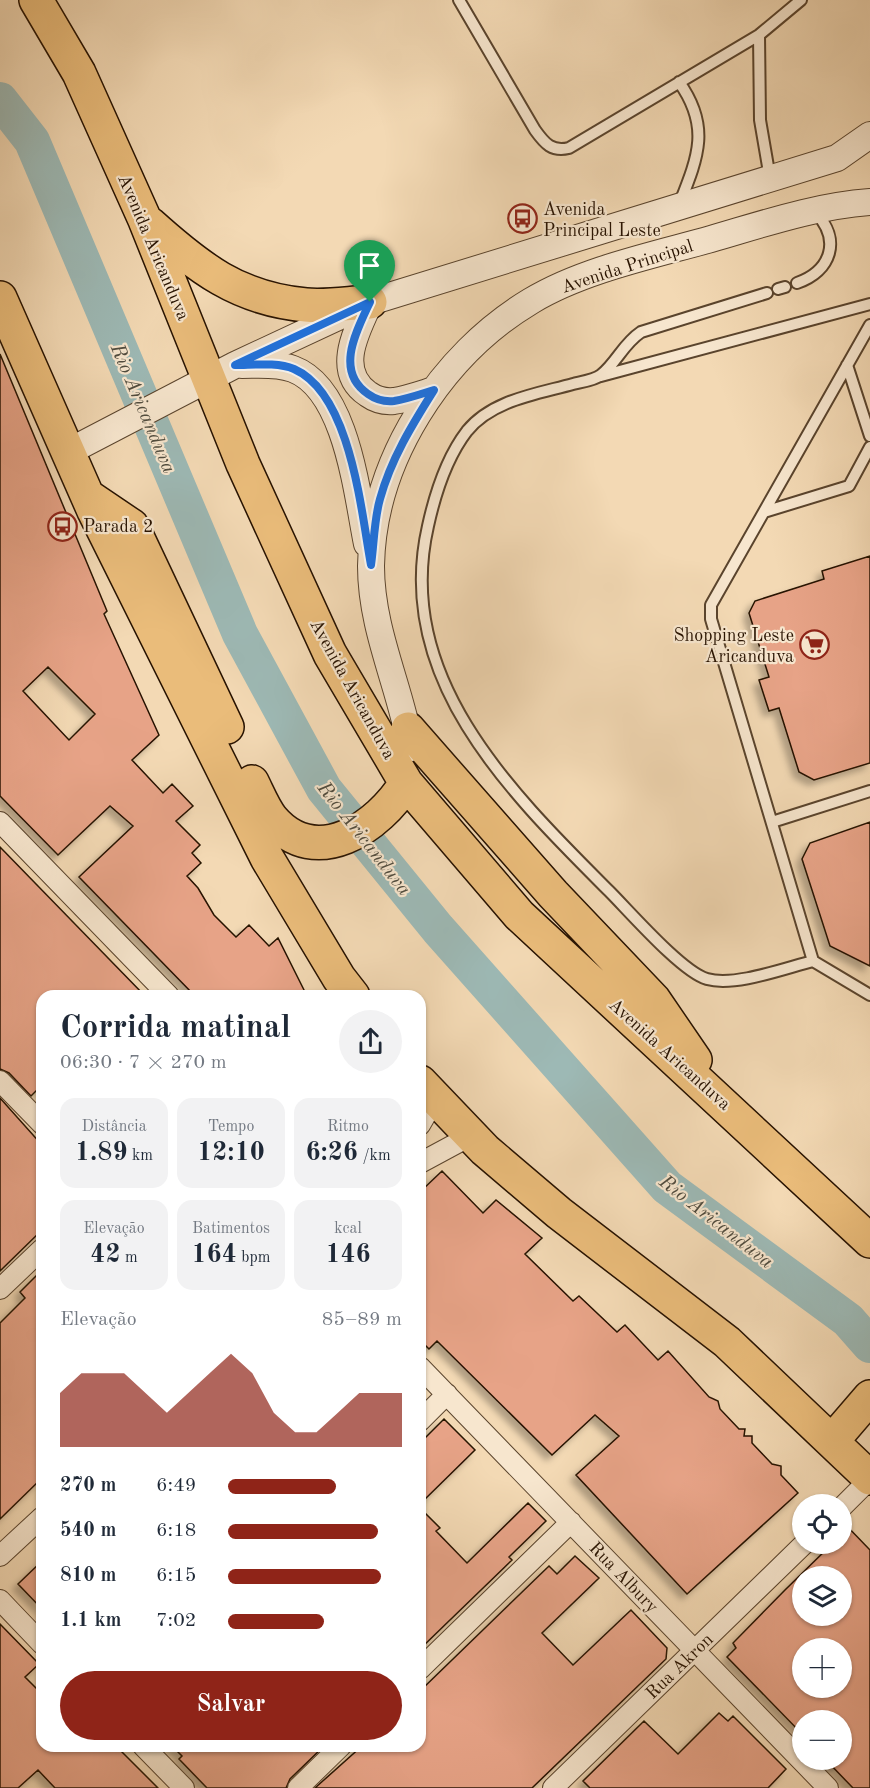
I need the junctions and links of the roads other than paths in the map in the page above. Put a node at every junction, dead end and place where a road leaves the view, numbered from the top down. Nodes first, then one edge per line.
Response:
1 (36, 0) edge
2 (459, 0) edge
3 (801, 0) edge
4 (759, 35) junction
5 (679, 82) junction
6 (870, 135) edge
7 (770, 178) junction
8 (870, 202) edge
9 (678, 206) junction
10 (813, 210) junction
11 (145, 220) junction
12 (797, 283) dead end
13 (777, 290) dead end
14 (0, 298) edge
15 (370, 302) junction
16 (870, 304) edge
17 (870, 325) edge
18 (847, 365) junction
19 (600, 376) junction
20 (211, 378) junction
21 (434, 390) junction
22 (870, 436) edge
23 (870, 447) edge
24 (68, 452) junction
25 (88, 497) junction
26 (764, 512) junction
27 (371, 565) junction
28 (408, 729) junction
29 (870, 790) edge
30 (401, 792) junction
31 (0, 822) edge
32 (772, 822) junction
33 (813, 961) junction
34 (164, 990) edge
35 (348, 990) edge
36 (870, 995) edge
37 (0, 1081) edge
38 (710, 1091) junction
39 (426, 1103) edge
40 (36, 1118) edge
41 (472, 1135) junction
42 (426, 1160) edge
43 (870, 1241) edge
44 (36, 1255) edge
45 (0, 1289) edge
46 (426, 1373) edge
47 (447, 1394) junction
48 (867, 1400) edge
49 (426, 1415) edge
50 (833, 1440) junction
51 (870, 1478) edge
52 (852, 1497) edge
53 (571, 1522) junction
54 (36, 1523) edge
55 (794, 1554) edge
56 (0, 1556) edge
57 (0, 1600) edge
58 (36, 1638) edge
59 (694, 1651) junction
60 (426, 1663) edge
61 (149, 1752) edge
62 (335, 1752) edge
63 (818, 1785) edge
64 (184, 1788) edge
65 (298, 1788) edge
66 (553, 1788) edge

1 - 11 highway, Avenida Aricanduva
2 - 5 lane
3 - 4 lane
4 - 5 lane
4 - 7 lane
5 - 9 lane
6 - 7 street
7 - 9 street
8 - 10 street, Avenida Principal
9 - 15 street
10 - 12 lane
10 - 21 street, Avenida Principal
11 - 15 highway
11 - 20 highway, Avenida Aricanduva
13 - 19 lane
14 - 24 highway
15 - 20 street
15 - 21 street
16 - 19 lane
17 - 18 lane
18 - 22 lane
18 - 26 lane
19 - 33 lane
20 - 24 street
20 - 27 street
20 - 30 highway, Avenida Aricanduva
21 - 27 street, Avenida Principal
23 - 26 lane
24 - 25 highway
25 - 30 highway
25 - 35 highway
26 - 32 lane
27 - 28 street, Avenida Principal
28 - 30 street, Avenida Principal
28 - 38 highway
29 - 32 lane
30 - 38 highway, Avenida Aricanduva
31 - 34 street
32 - 33 lane
33 - 36 lane
37 - 40 street
38 - 43 highway, Avenida Aricanduva
39 - 41 highway
41 - 42 street
41 - 50 highway
44 - 45 street
46 - 47 street, Rua Albury
47 - 49 street
47 - 53 street, Rua Albury
48 - 50 highway
50 - 51 highway
51 - 52 street
53 - 59 street, Rua Albury
53 - 60 street
54 - 56 street
55 - 59 street, Rua Akron
57 - 58 street
59 - 63 street, Rua Albury
59 - 66 street, Rua Akron
61 - 64 street
62 - 65 street

